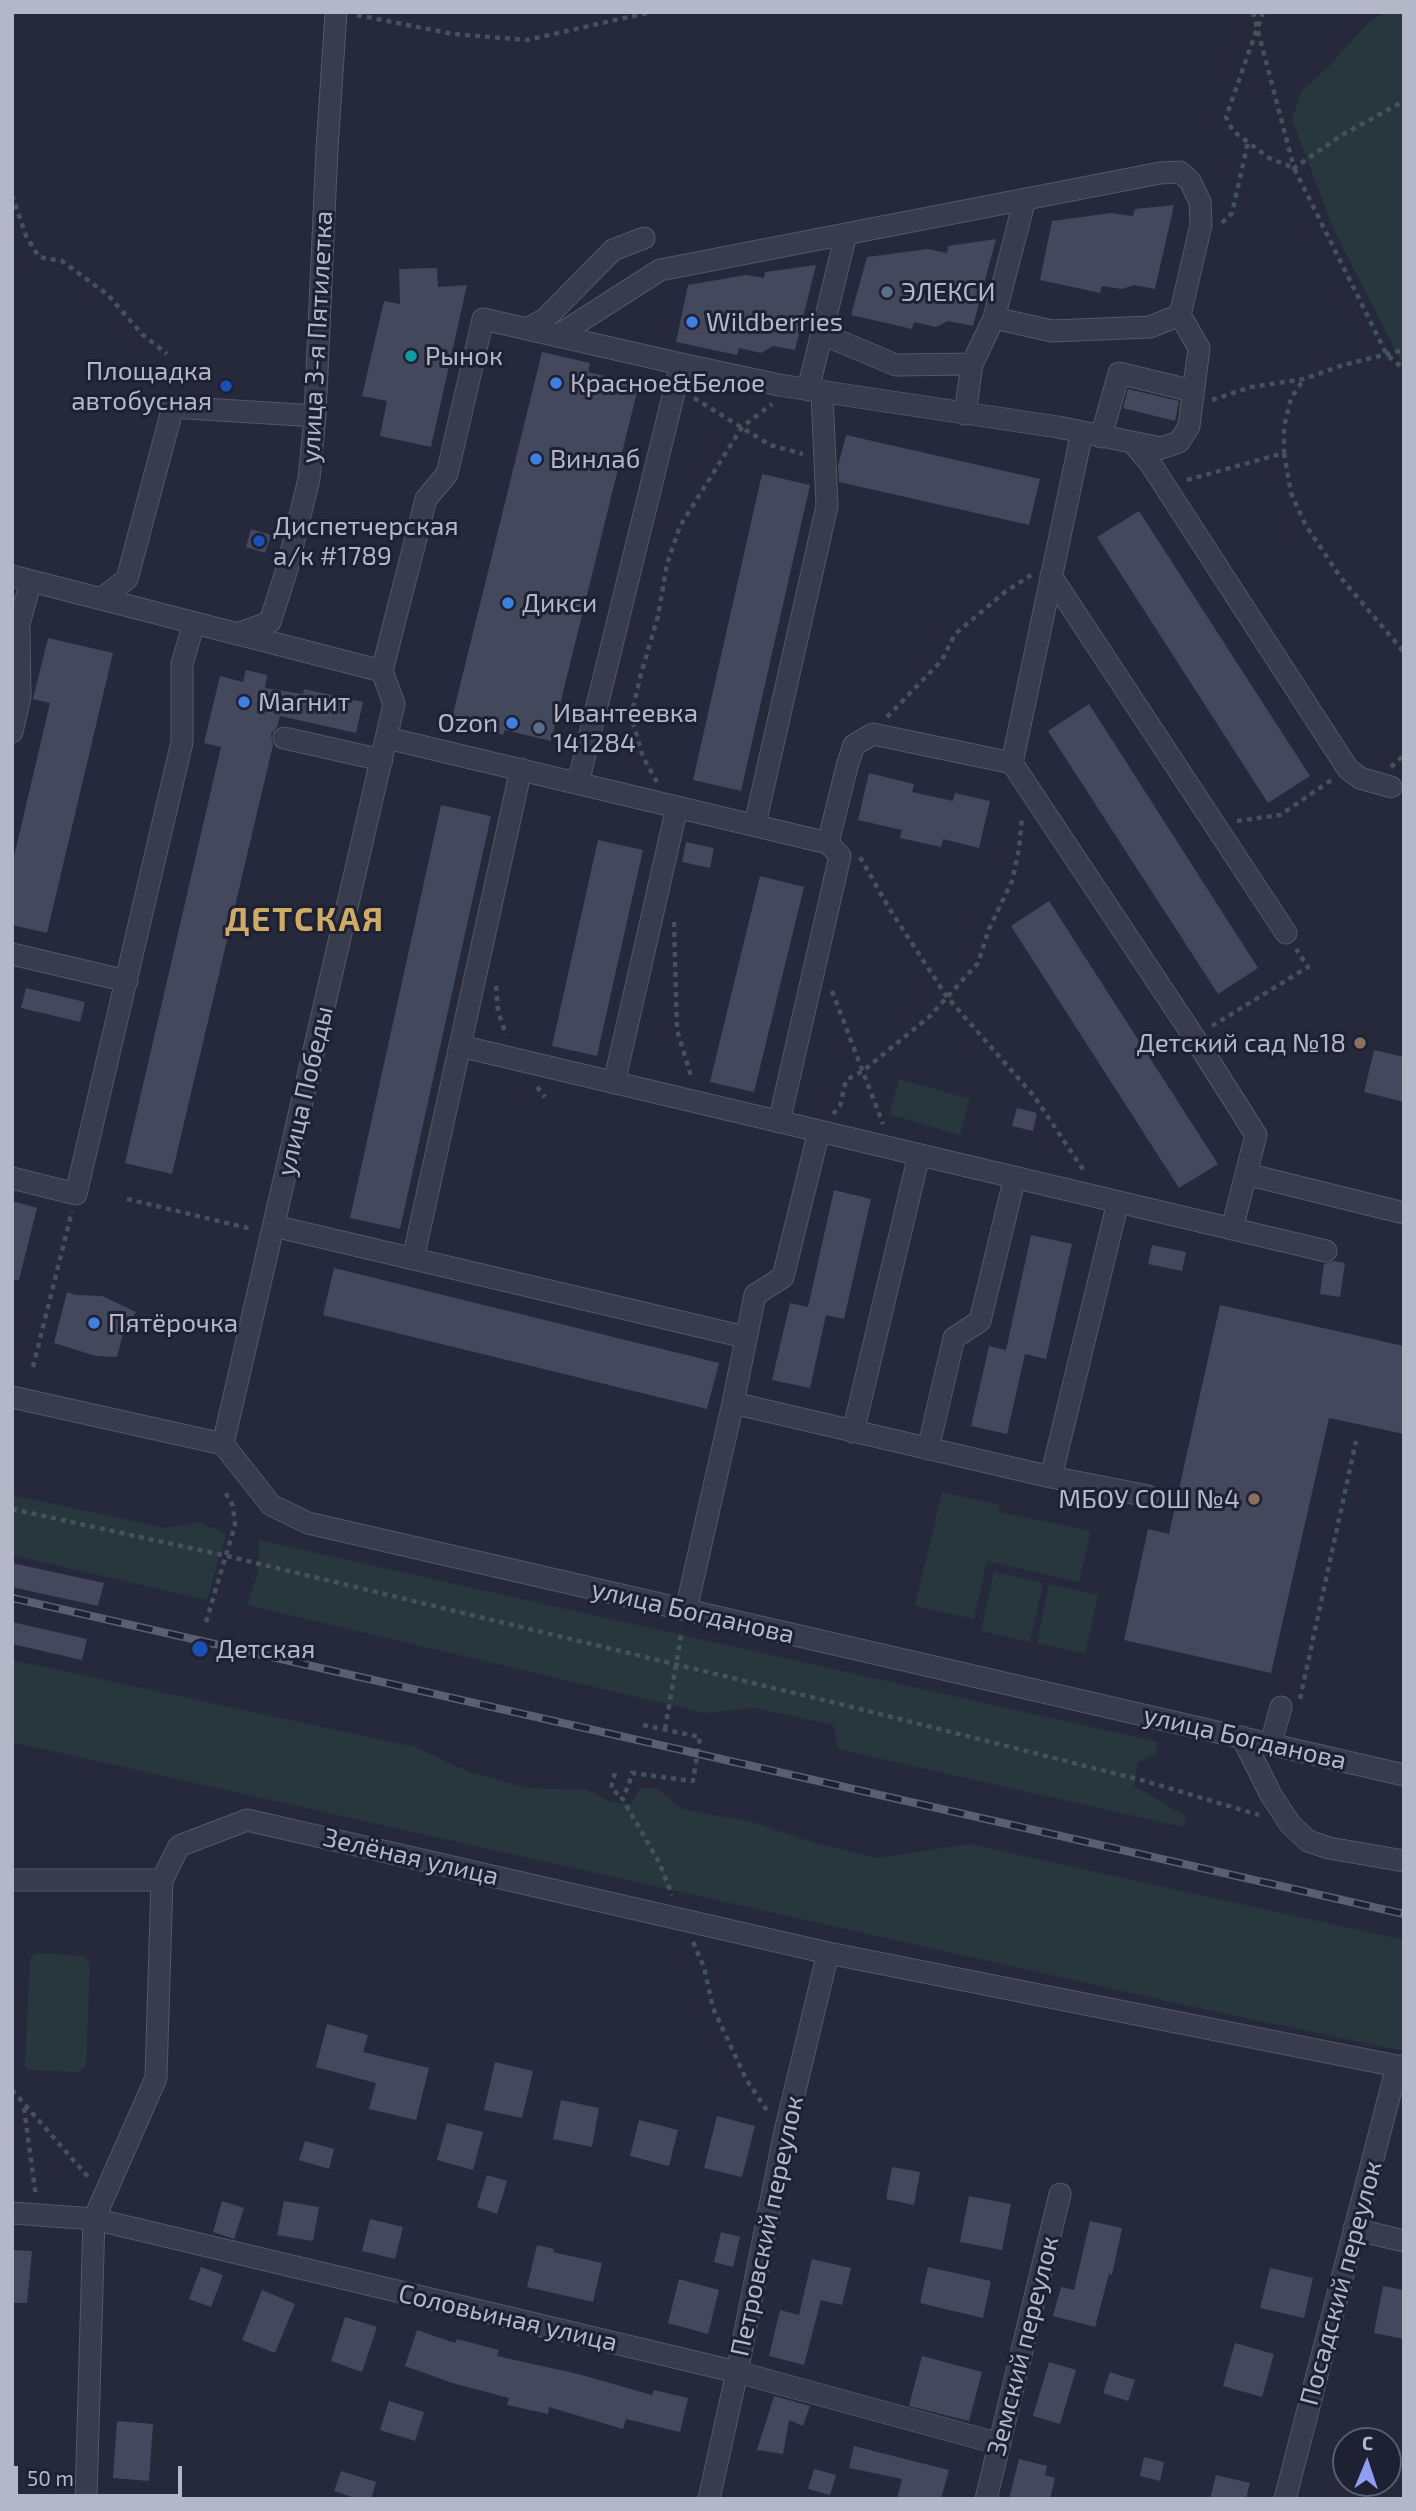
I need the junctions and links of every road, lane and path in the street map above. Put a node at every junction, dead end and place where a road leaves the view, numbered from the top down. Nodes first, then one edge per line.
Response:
1 (651, 12) edge
2 (1253, 12) edge
3 (1263, 12) edge
4 (345, 13) edge
5 (1256, 29) junction
6 (1404, 101) edge
7 (1248, 142) junction
8 (1294, 168) junction
9 (12, 195) edge
10 (1025, 199) junction
11 (1200, 225) junction
12 (846, 234) junction
13 (644, 238) dead end
14 (1180, 315) junction
15 (994, 318) junction
16 (527, 330) junction
17 (822, 334) junction
18 (557, 336) junction
19 (1404, 351) edge
20 (167, 354) dead end
21 (1387, 355) junction
22 (681, 364) junction
23 (972, 364) junction
24 (1404, 369) edge
25 (1304, 379) junction
26 (676, 386) junction
27 (807, 390) junction
28 (1193, 399) junction
29 (965, 414) junction
30 (315, 416) junction
31 (741, 428) junction
32 (1091, 434) junction
33 (1134, 444) junction
34 (1284, 453) junction
35 (825, 457) junction
36 (1166, 487) junction
37 (1053, 567) junction
38 (22, 579) edge
39 (101, 599) junction
40 (194, 623) junction
41 (237, 634) junction
42 (1404, 652) edge
43 (382, 671) junction
44 (12, 732) edge
45 (873, 734) junction
46 (284, 737) dead end
47 (387, 738) junction
48 (382, 760) junction
49 (521, 769) junction
50 (1348, 769) junction
51 (1018, 772) junction
52 (578, 783) junction
53 (1391, 787) dead end
54 (669, 799) junction
55 (755, 824) junction
56 (1215, 824) junction
57 (828, 843) junction
58 (857, 850) dead end
59 (673, 913) dead end
60 (1286, 933) dead end
61 (12, 954) edge
62 (818, 954) junction
63 (1308, 967) dead end
64 (495, 975) dead end
65 (127, 981) junction
66 (947, 997) junction
67 (1194, 1037) junction
68 (460, 1046) junction
69 (514, 1059) junction
70 (863, 1071) junction
71 (614, 1083) junction
72 (545, 1097) dead end
73 (705, 1104) junction
74 (779, 1122) junction
75 (819, 1131) junction
76 (892, 1148) junction
77 (919, 1154) junction
78 (1246, 1174) junction
79 (1015, 1177) junction
80 (12, 1178) edge
81 (76, 1194) junction
82 (127, 1199) dead end
83 (1110, 1200) junction
84 (1404, 1213) edge
85 (1232, 1229) junction
86 (273, 1230) junction
87 (1326, 1251) dead end
88 (413, 1259) junction
89 (745, 1336) junction
90 (33, 1367) dead end
91 (12, 1397) edge
92 (733, 1404) junction
93 (853, 1432) junction
94 (1356, 1441) dead end
95 (223, 1444) junction
96 (928, 1449) junction
97 (1051, 1477) junction
98 (224, 1490) dead end
99 (1148, 1496) dead end
100 (12, 1509) edge
101 (227, 1556) junction
102 (684, 1620) junction
103 (206, 1622) dead end
104 (677, 1667) junction
105 (1289, 1709) joint
106 (643, 1725) dead end
107 (666, 1729) junction
108 (1242, 1737) junction
109 (1271, 1743) junction
110 (615, 1773) dead end
111 (1404, 1774) edge
112 (622, 1798) junction
113 (1290, 1825) junction
114 (1404, 1861) edge
115 (12, 1880) edge
116 (162, 1880) junction
117 (682, 1920) junction
118 (828, 1953) junction
119 (1400, 2066) edge
120 (12, 2091) edge
121 (24, 2106) junction
122 (784, 2136) junction
123 (1060, 2194) dead end
124 (104, 2195) junction
125 (12, 2213) edge
126 (38, 2215) junction
127 (93, 2219) junction
128 (1354, 2229) junction
129 (1404, 2241) edge
130 (737, 2372) junction
131 (1000, 2444) junction
132 (86, 2499) edge
133 (709, 2499) edge
134 (986, 2499) edge
135 (1285, 2499) edge

1 - 4 path
2 - 5 path
3 - 5 path
4 - 30 street, улица 3-я Пятилетка
5 - 7 path
5 - 8 path
6 - 8 path
7 - 8 path
7 - 11 path
8 - 21 path
9 - 20 path
10 - 11 street
10 - 12 street
10 - 15 street
11 - 14 street
12 - 17 street
12 - 18 street
13 - 16 street
14 - 15 street
14 - 28 street
15 - 23 street
16 - 18 street
16 - 43 street
17 - 23 street
17 - 27 street
18 - 22 street
19 - 21 path
21 - 24 path
21 - 25 path
22 - 26 street
22 - 27 street
23 - 29 street
25 - 28 path
25 - 34 path
26 - 31 path
26 - 52 street
27 - 29 street
27 - 31 path
27 - 35 street
28 - 32 street
28 - 33 street
29 - 32 street
30 - 39 street
30 - 41 street, улица 3-я Пятилетка
31 - 35 path
31 - 54 path
32 - 33 street
32 - 37 street
33 - 36 street
34 - 36 path
34 - 42 path
35 - 55 street
36 - 50 street
37 - 45 path
37 - 51 street
37 - 56 street
38 - 39 street
38 - 44 street
39 - 40 street
40 - 41 street
40 - 65 street
41 - 43 street
43 - 47 street, улица Победы
45 - 51 street
45 - 57 street
46 - 48 street
47 - 48 street, улица Победы
47 - 49 street
48 - 86 street, улица Победы
49 - 52 street
49 - 68 street
50 - 53 street
50 - 56 path
51 - 66 path
51 - 67 street
52 - 54 street
54 - 55 street
54 - 71 street
55 - 57 street
56 - 60 street
57 - 62 street
58 - 66 path
59 - 73 path
61 - 65 street
62 - 70 path
62 - 74 street
63 - 67 path
64 - 69 path
65 - 81 street
66 - 70 path
66 - 83 path
67 - 78 street
68 - 69 street
68 - 88 street
69 - 71 street
69 - 72 path
70 - 75 path
70 - 76 path
71 - 73 street
73 - 74 street
74 - 75 street
75 - 76 street
75 - 89 street
76 - 77 street
77 - 79 street
77 - 93 street
78 - 84 street
78 - 85 street
79 - 83 street
79 - 96 street
80 - 81 street
81 - 90 path
82 - 86 path
83 - 85 street
83 - 97 street
85 - 87 street
86 - 88 street
86 - 95 street, улица Победы
88 - 89 street
89 - 92 street
91 - 95 street
92 - 93 street
92 - 102 street
93 - 96 street
94 - 105 path
95 - 102 street, улица Богданова
96 - 97 street
97 - 99 street
98 - 101 path
100 - 101 path
101 - 103 path
101 - 104 path
102 - 104 path
102 - 108 street, улица Богданова
104 - 107 path
104 - 113 path
105 - 109 street
106 - 107 path
107 - 112 path
108 - 109 street, улица Богданова
108 - 113 street
109 - 111 street, улица Богданова
110 - 112 path
112 - 117 path
113 - 114 street
115 - 116 street
116 - 117 street, Зелёная улица
116 - 124 street
117 - 118 street, Зелёная улица
117 - 122 path
118 - 119 street, Зелёная улица
118 - 122 street, Петровский переулок
119 - 128 street, Посадский переулок
120 - 121 path
121 - 124 path
121 - 126 path
122 - 130 street, Петровский переулок
123 - 131 street, Земский переулок
124 - 127 street
125 - 126 street, Соловьиная улица
126 - 127 street, Соловьиная улица
127 - 130 street, Соловьиная улица
127 - 132 street
128 - 129 street
128 - 135 street, Посадский переулок
130 - 131 street, Соловьиная улица
130 - 133 street, Петровский переулок
131 - 134 street, Земский переулок

